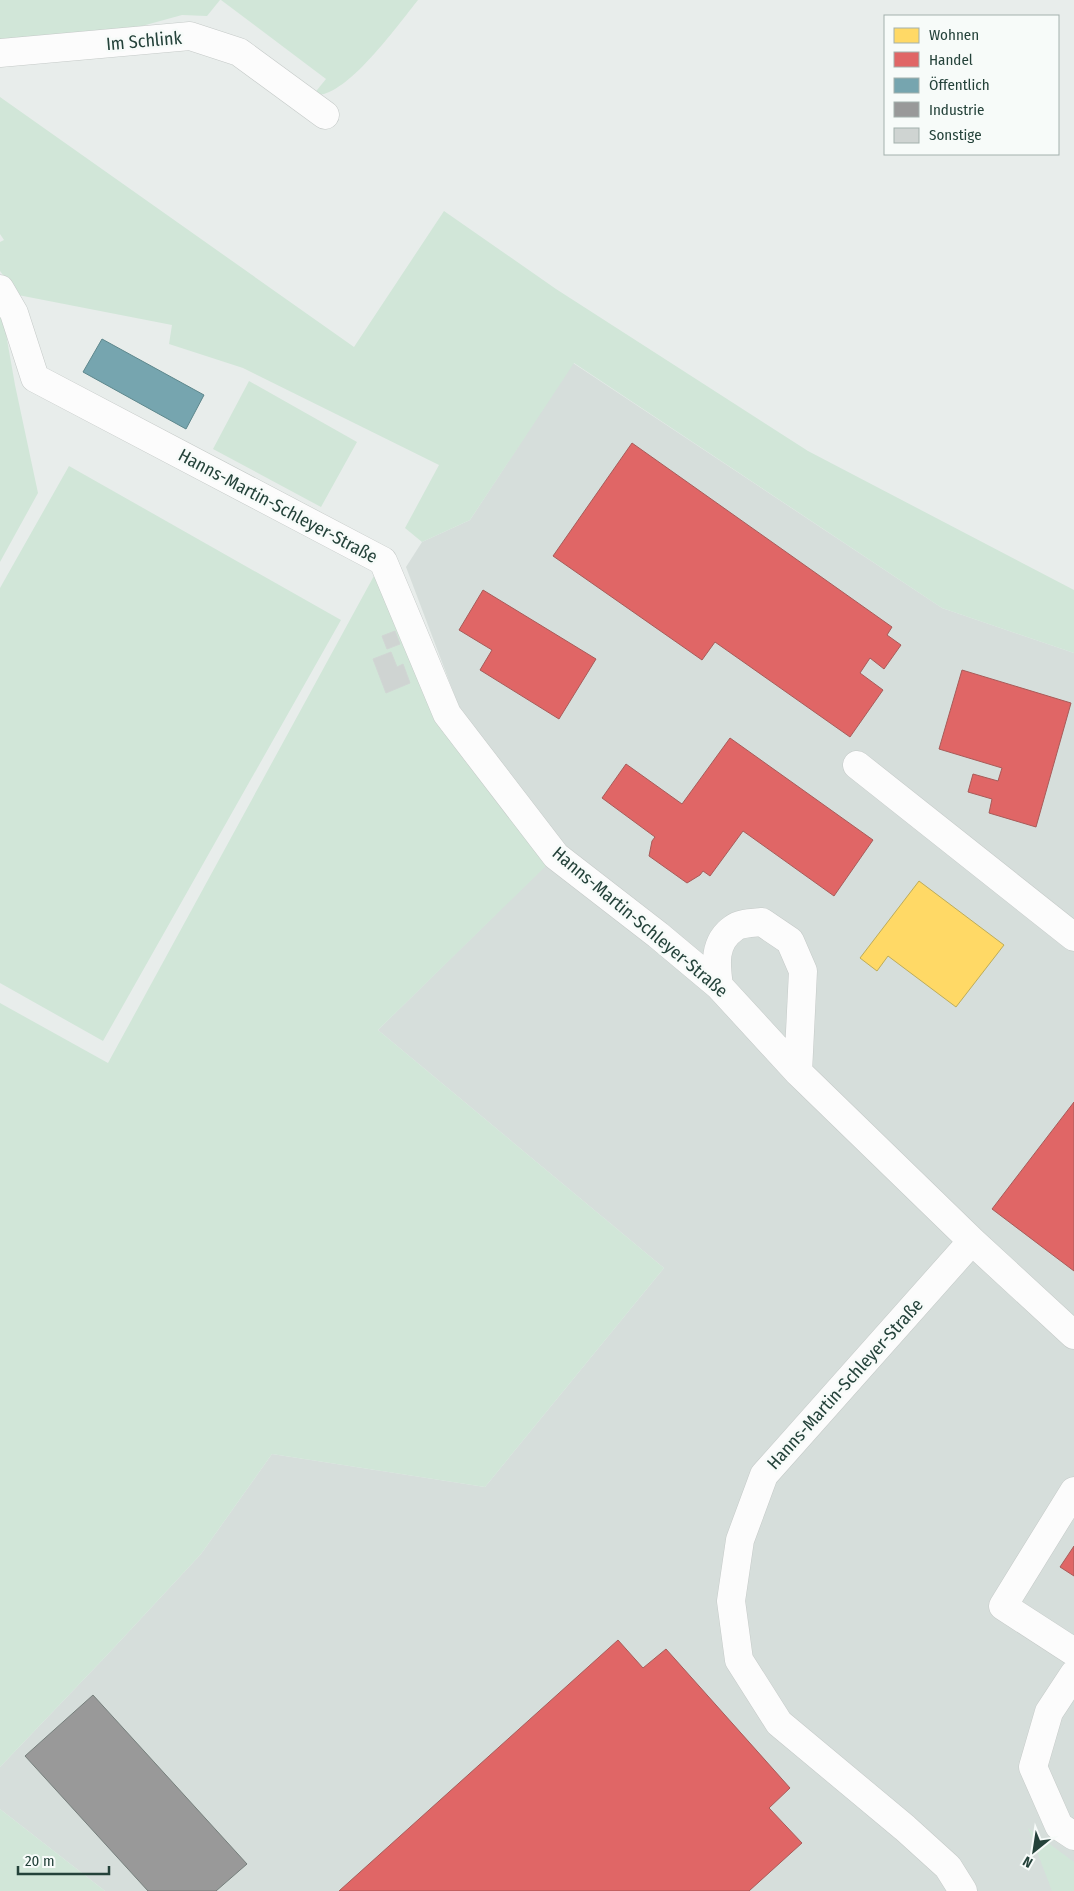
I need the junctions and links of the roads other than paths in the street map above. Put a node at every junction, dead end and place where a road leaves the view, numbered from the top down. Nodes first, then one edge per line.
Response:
1 (0, 53) edge
2 (325, 115) dead end
3 (0, 289) edge
4 (857, 765) dead end
5 (1074, 937) edge
6 (719, 986) junction
7 (798, 1072) junction
8 (972, 1241) junction
9 (1074, 1335) edge
10 (1074, 1491) edge
11 (1074, 1652) edge
12 (1074, 1674) edge
13 (1074, 1836) edge
14 (963, 1891) edge

1 - 2 street, Im Schlink
3 - 6 street, Hanns-Martin-Schleyer-Straße
4 - 5 street
6 - 7 street, Hanns-Martin-Schleyer-Straße
6 - 7 street
7 - 8 street, Hanns-Martin-Schleyer-Straße
8 - 9 street, Hanns-Martin-Schleyer-Straße
8 - 14 street, Hanns-Martin-Schleyer-Straße
10 - 11 street
12 - 13 street

